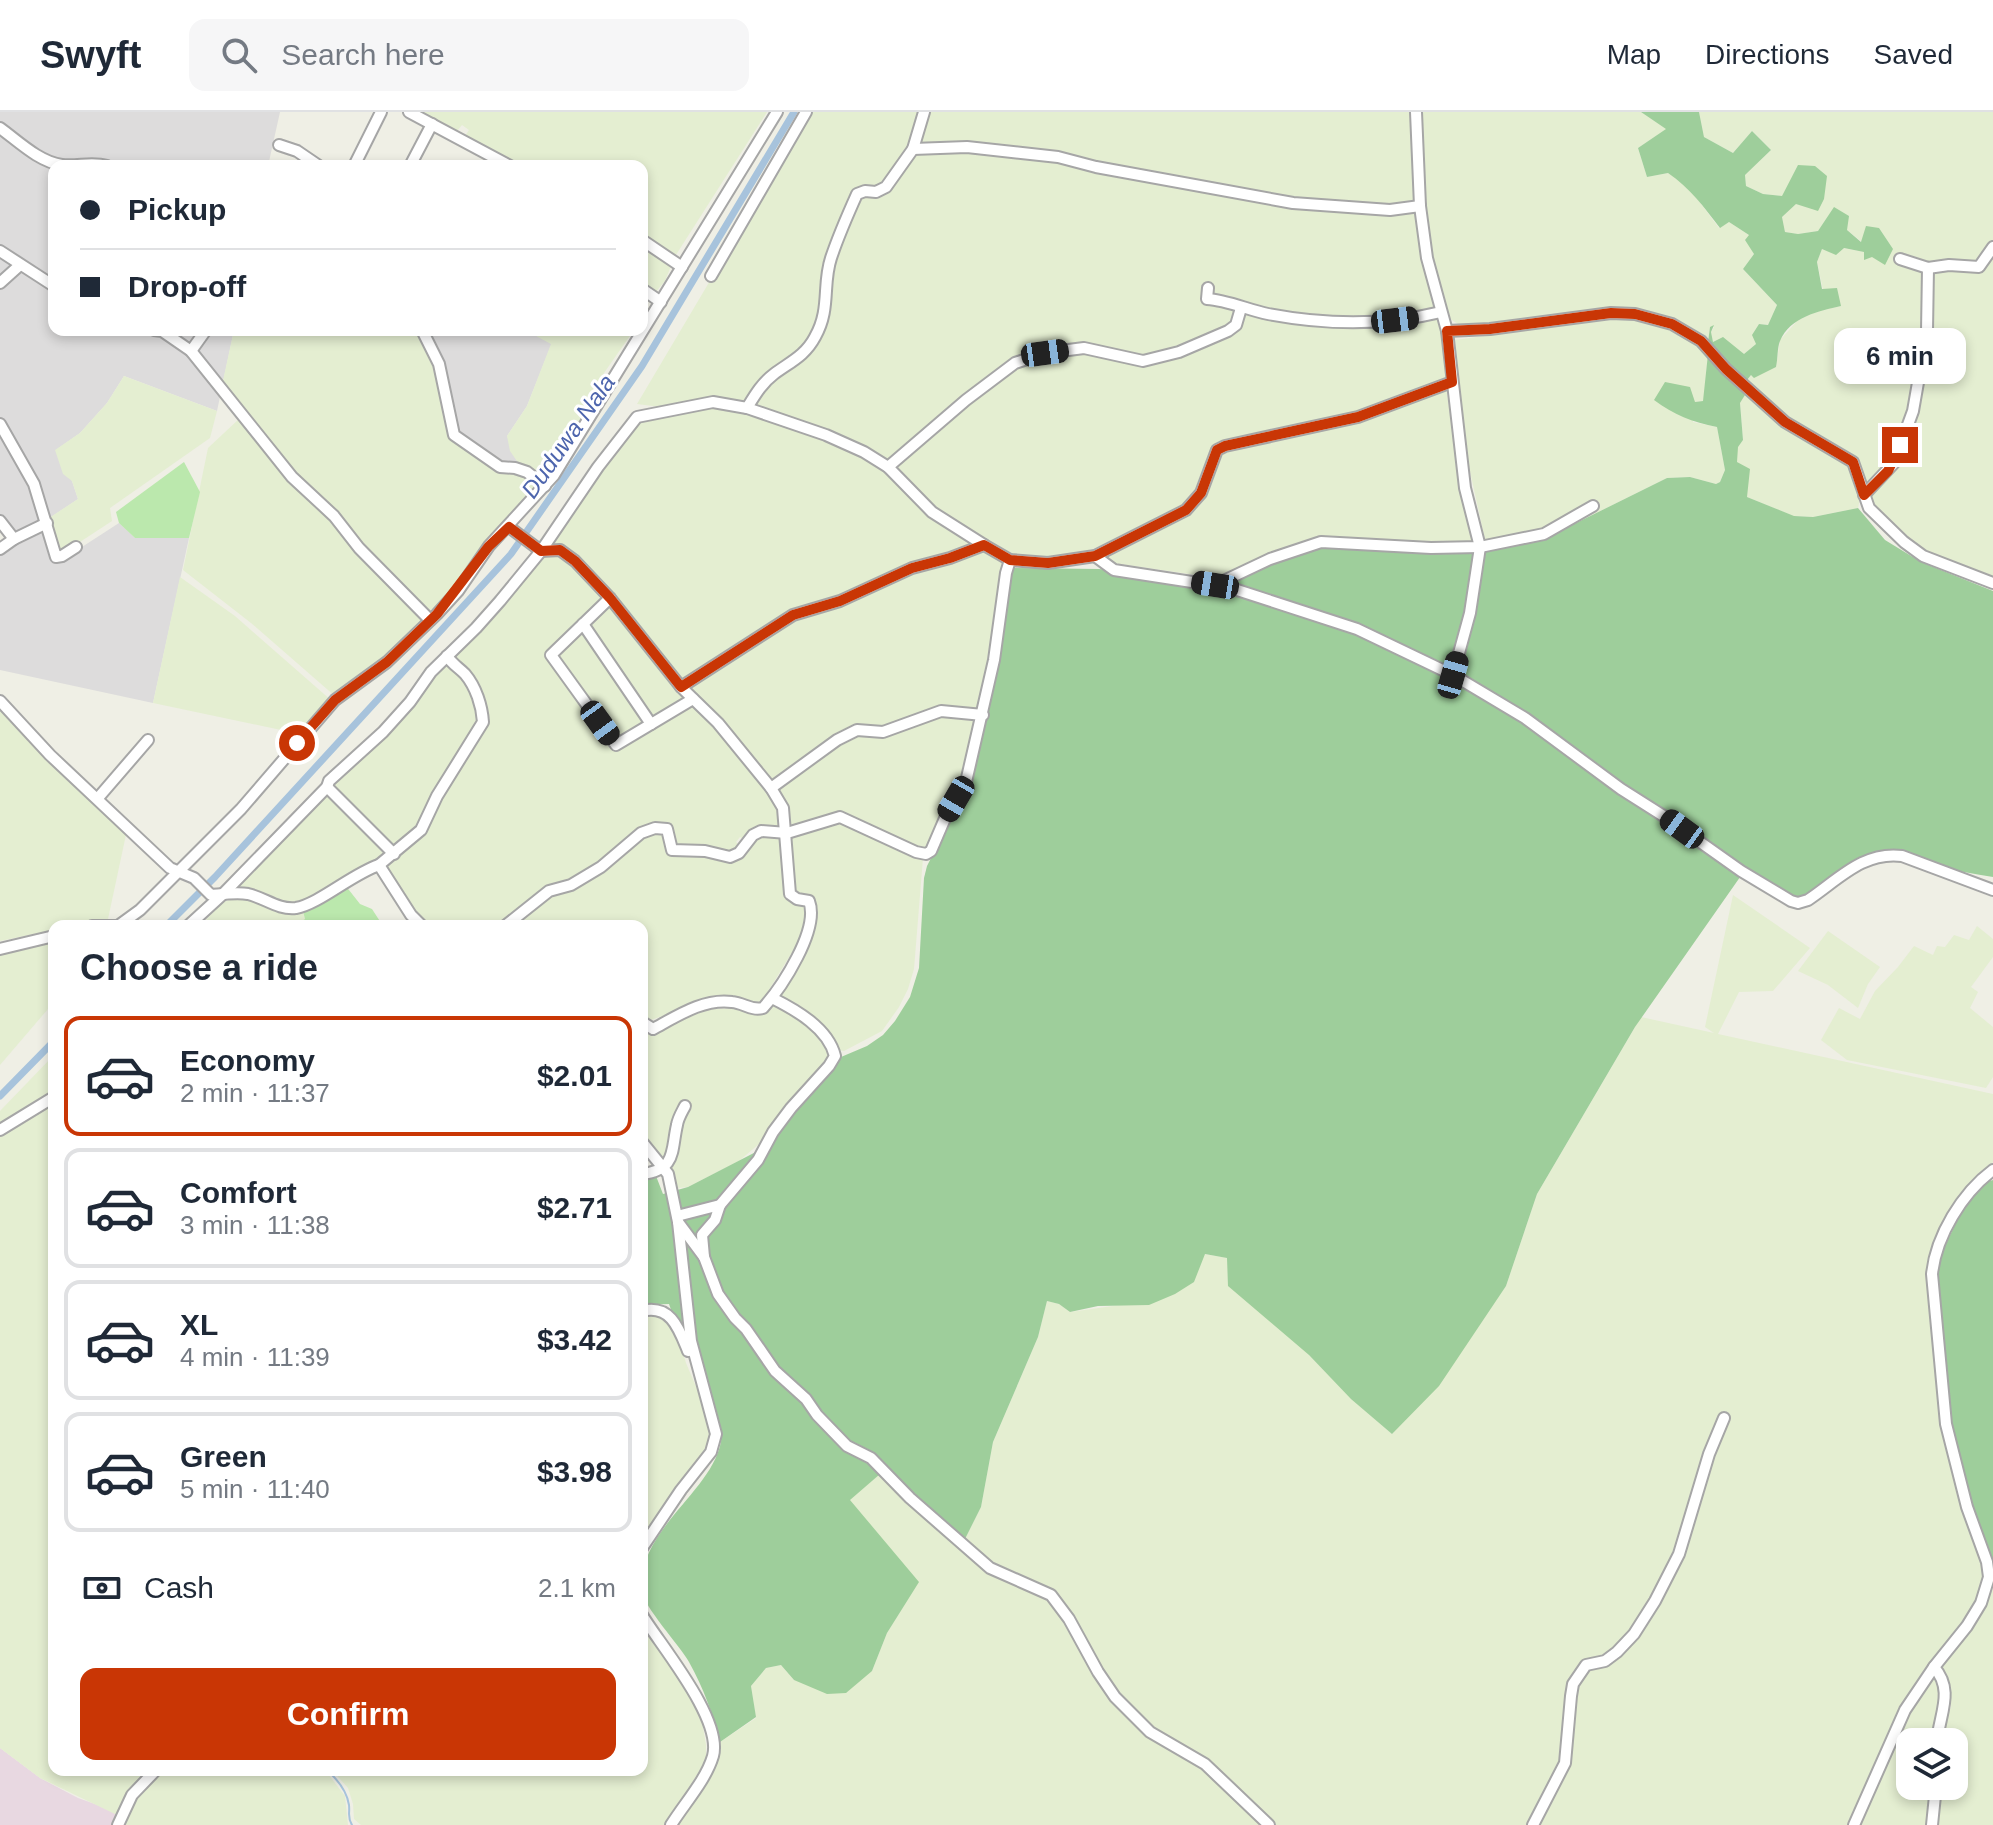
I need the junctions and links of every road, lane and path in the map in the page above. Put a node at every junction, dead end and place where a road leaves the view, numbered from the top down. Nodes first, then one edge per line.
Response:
1 (381, 112) edge
2 (409, 112) edge
3 (777, 112) edge
4 (806, 112) edge
5 (924, 112) edge
6 (1416, 112) edge
7 (432, 124) junction
8 (0, 128) edge
9 (279, 145) dead end
10 (913, 149) junction
11 (310, 160) edge
12 (357, 160) edge
13 (413, 160) edge
14 (499, 160) edge
15 (48, 162) edge
16 (1420, 206) junction
17 (648, 244) edge
18 (1993, 247) edge
19 (0, 251) edge
20 (1900, 259) dead end
21 (20, 265) junction
22 (682, 267) junction
23 (1928, 268) junction
24 (711, 276) dead end
25 (48, 282) edge
26 (0, 283) edge
27 (1208, 288) dead end
28 (648, 293) edge
29 (661, 302) junction
30 (1241, 308) junction
31 (1441, 312) junction
32 (648, 323) edge
33 (1447, 331) junction
34 (168, 336) edge
35 (202, 336) edge
36 (425, 336) edge
37 (640, 336) edge
38 (191, 351) junction
39 (1452, 382) junction
40 (747, 408) junction
41 (0, 424) edge
42 (888, 467) junction
43 (545, 486) junction
44 (1864, 495) junction
45 (1593, 506) dead end
46 (0, 521) edge
47 (47, 523) junction
48 (509, 527) junction
49 (14, 539) junction
50 (984, 545) junction
51 (76, 547) dead end
52 (1480, 547) junction
53 (536, 548) junction
54 (0, 549) edge
55 (1095, 556) junction
56 (1010, 560) junction
57 (1993, 583) edge
58 (1215, 585) junction
59 (610, 598) junction
60 (430, 620) junction
61 (583, 624) junction
62 (447, 656) junction
63 (1453, 675) junction
64 (681, 687) junction
65 (693, 699) junction
66 (0, 701) edge
67 (983, 715) junction
68 (651, 724) junction
69 (148, 740) dead end
70 (327, 787) junction
71 (771, 788) junction
72 (98, 798) junction
73 (787, 833) junction
74 (394, 854) junction
75 (379, 865) junction
76 (177, 873) junction
77 (1993, 890) edge
78 (223, 894) junction
79 (126, 920) edge
80 (195, 920) edge
81 (416, 920) edge
82 (513, 920) edge
83 (48, 937) edge
84 (0, 949) edge
85 (772, 998) junction
86 (648, 1026) edge
87 (48, 1101) edge
88 (685, 1106) dead end
89 (0, 1130) edge
90 (648, 1149) edge
91 (663, 1166) junction
92 (1993, 1170) edge
93 (648, 1173) edge
94 (720, 1205) junction
95 (678, 1219) junction
96 (704, 1257) junction
97 (648, 1310) edge
98 (699, 1377) junction
99 (1724, 1418) dead end
100 (648, 1539) edge
101 (1990, 1587) edge
102 (648, 1623) edge
103 (1934, 1667) junction
104 (1940, 1728) edge
105 (150, 1776) edge
106 (1935, 1800) edge
107 (118, 1825) edge
108 (671, 1825) edge
109 (1269, 1825) edge
110 (1533, 1825) edge
111 (1854, 1825) edge
112 (1932, 1825) edge

1 - 12 street
2 - 7 street
3 - 22 street
4 - 24 street
5 - 10 street
6 - 16 street
7 - 13 street
7 - 14 street
8 - 15 street
9 - 11 street
10 - 16 street
10 - 40 street
16 - 31 street
17 - 22 street
18 - 23 street
19 - 21 street
20 - 23 street
21 - 25 street
21 - 26 street
22 - 29 street
23 - 44 street
27 - 30 street
28 - 29 street
29 - 32 street
30 - 31 street
30 - 42 street
31 - 33 street
33 - 39 street
33 - 44 street
34 - 38 street
35 - 38 street
36 - 43 street
37 - 43 street
38 - 60 street
39 - 52 street
39 - 55 street
40 - 42 street
40 - 53 street
41 - 47 street
42 - 50 street
43 - 48 street
44 - 57 street
45 - 52 street
46 - 49 street
47 - 49 street
47 - 51 street
48 - 53 street
48 - 60 street
49 - 54 street
50 - 56 street
50 - 64 street
52 - 58 street
52 - 63 street
53 - 59 street
53 - 62 street
55 - 56 street
55 - 58 street
56 - 67 street
58 - 63 street
59 - 61 street
59 - 64 street
60 - 76 street
61 - 68 street
61 - 68 street
62 - 70 street
62 - 74 street
63 - 77 street
64 - 65 street
65 - 68 street
65 - 71 street
66 - 72 street
67 - 71 street
67 - 73 street
69 - 72 street
70 - 74 street
70 - 78 street
71 - 73 street
72 - 76 street
73 - 82 street
73 - 85 street
74 - 75 street
75 - 78 street
75 - 81 street
76 - 78 street
76 - 79 street
78 - 80 street
83 - 84 street
85 - 86 street
85 - 94 street
87 - 89 street
88 - 91 street
90 - 91 street
91 - 93 street
91 - 95 street
92 - 101 street
94 - 95 street
94 - 96 street
95 - 96 street
95 - 98 street
96 - 109 street
97 - 98 street
98 - 100 street
99 - 110 street
101 - 103 street
102 - 108 street
103 - 104 street
103 - 111 street
105 - 107 street
106 - 112 street

